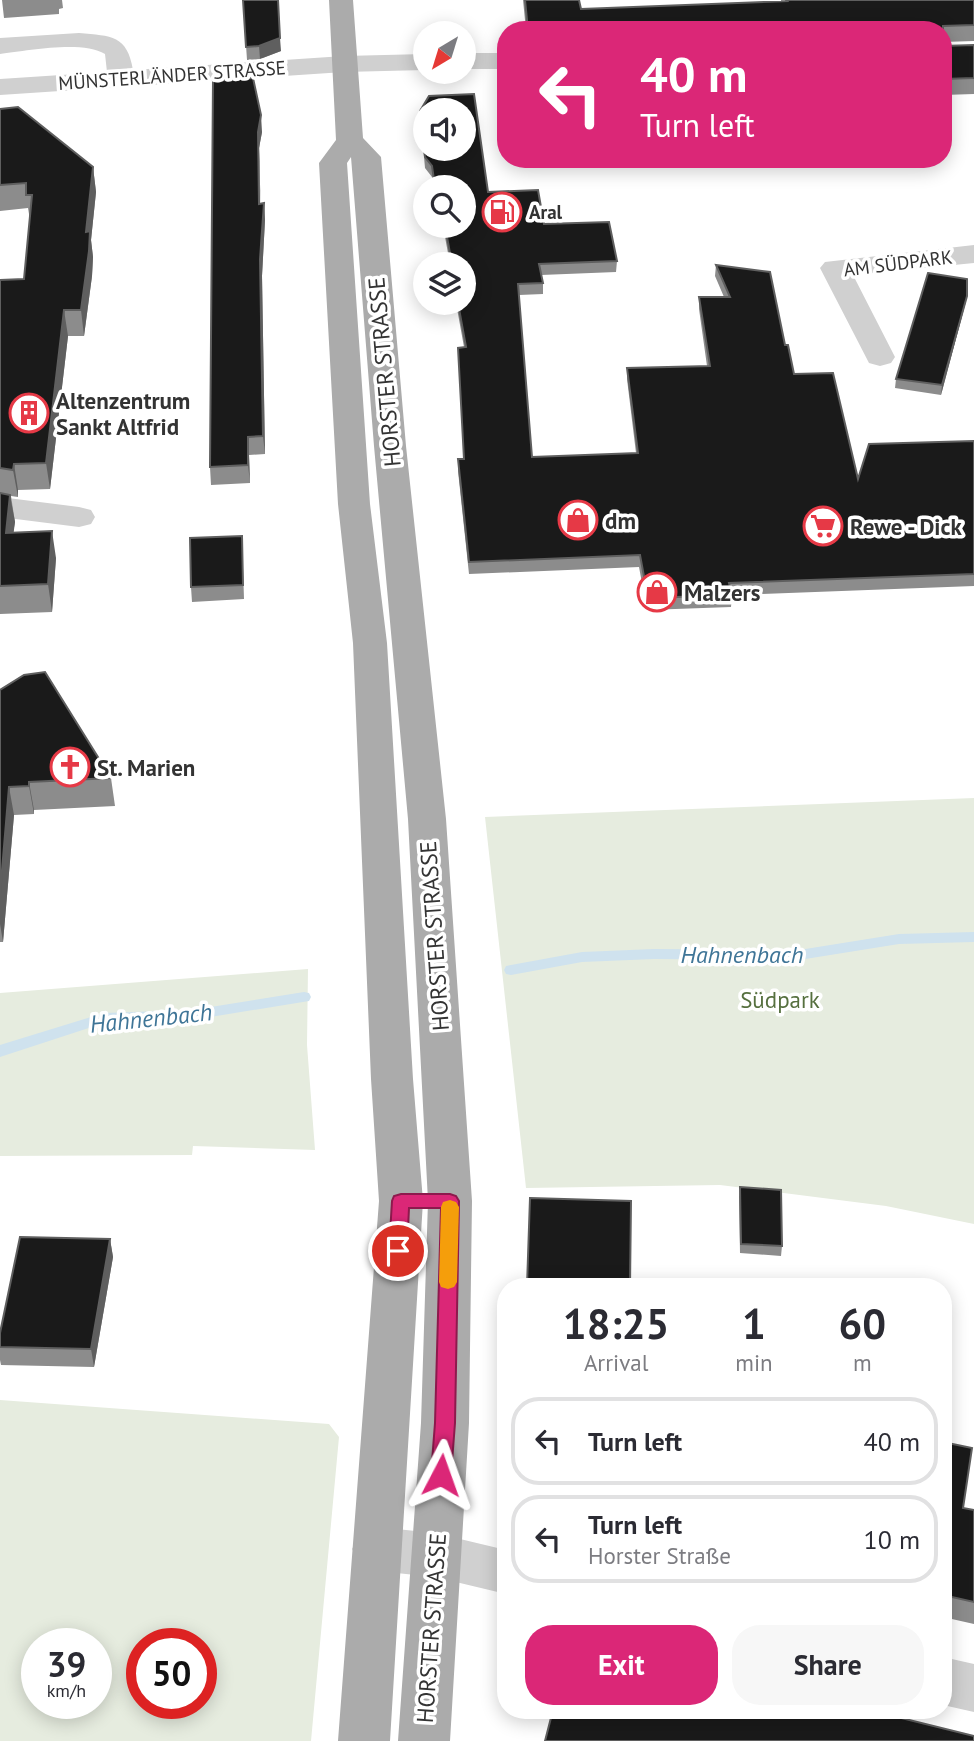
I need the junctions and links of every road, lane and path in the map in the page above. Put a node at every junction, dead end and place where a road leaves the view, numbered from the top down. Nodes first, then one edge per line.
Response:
1 (341, 0) edge
2 (0, 46) edge
3 (476, 61) edge
4 (497, 61) edge
5 (413, 62) edge
6 (344, 64) junction
7 (121, 79) junction
8 (0, 87) edge
9 (350, 140) junction
10 (974, 254) edge
11 (880, 357) dead end
12 (0, 507) edge
13 (79, 517) dead end
14 (401, 1201) junction
15 (450, 1201) junction
16 (377, 1549) junction
17 (435, 1555) junction
18 (497, 1570) edge
19 (952, 1683) edge
20 (974, 1688) edge
21 (364, 1741) edge
22 (424, 1741) edge

1 - 6 main road, HORSTER STRASSE
2 - 7 street
3 - 4 street
5 - 6 street, MÜNSTERLÄNDER STRASSE
6 - 7 street, MÜNSTERLÄNDER STRASSE
6 - 9 main road, HORSTER STRASSE
7 - 8 street, MÜNSTERLÄNDER STRASSE
9 - 14 main road, HORSTER STRASSE
9 - 15 main road, HORSTER STRASSE
10 - 11 street, AM SÜDPARK
12 - 13 street
14 - 15 street
14 - 16 main road, HORSTER STRASSE
15 - 17 main road, HORSTER STRASSE
16 - 17 street
16 - 21 main road, HORSTER STRASSE
17 - 18 street
17 - 22 main road, HORSTER STRASSE
19 - 20 street

